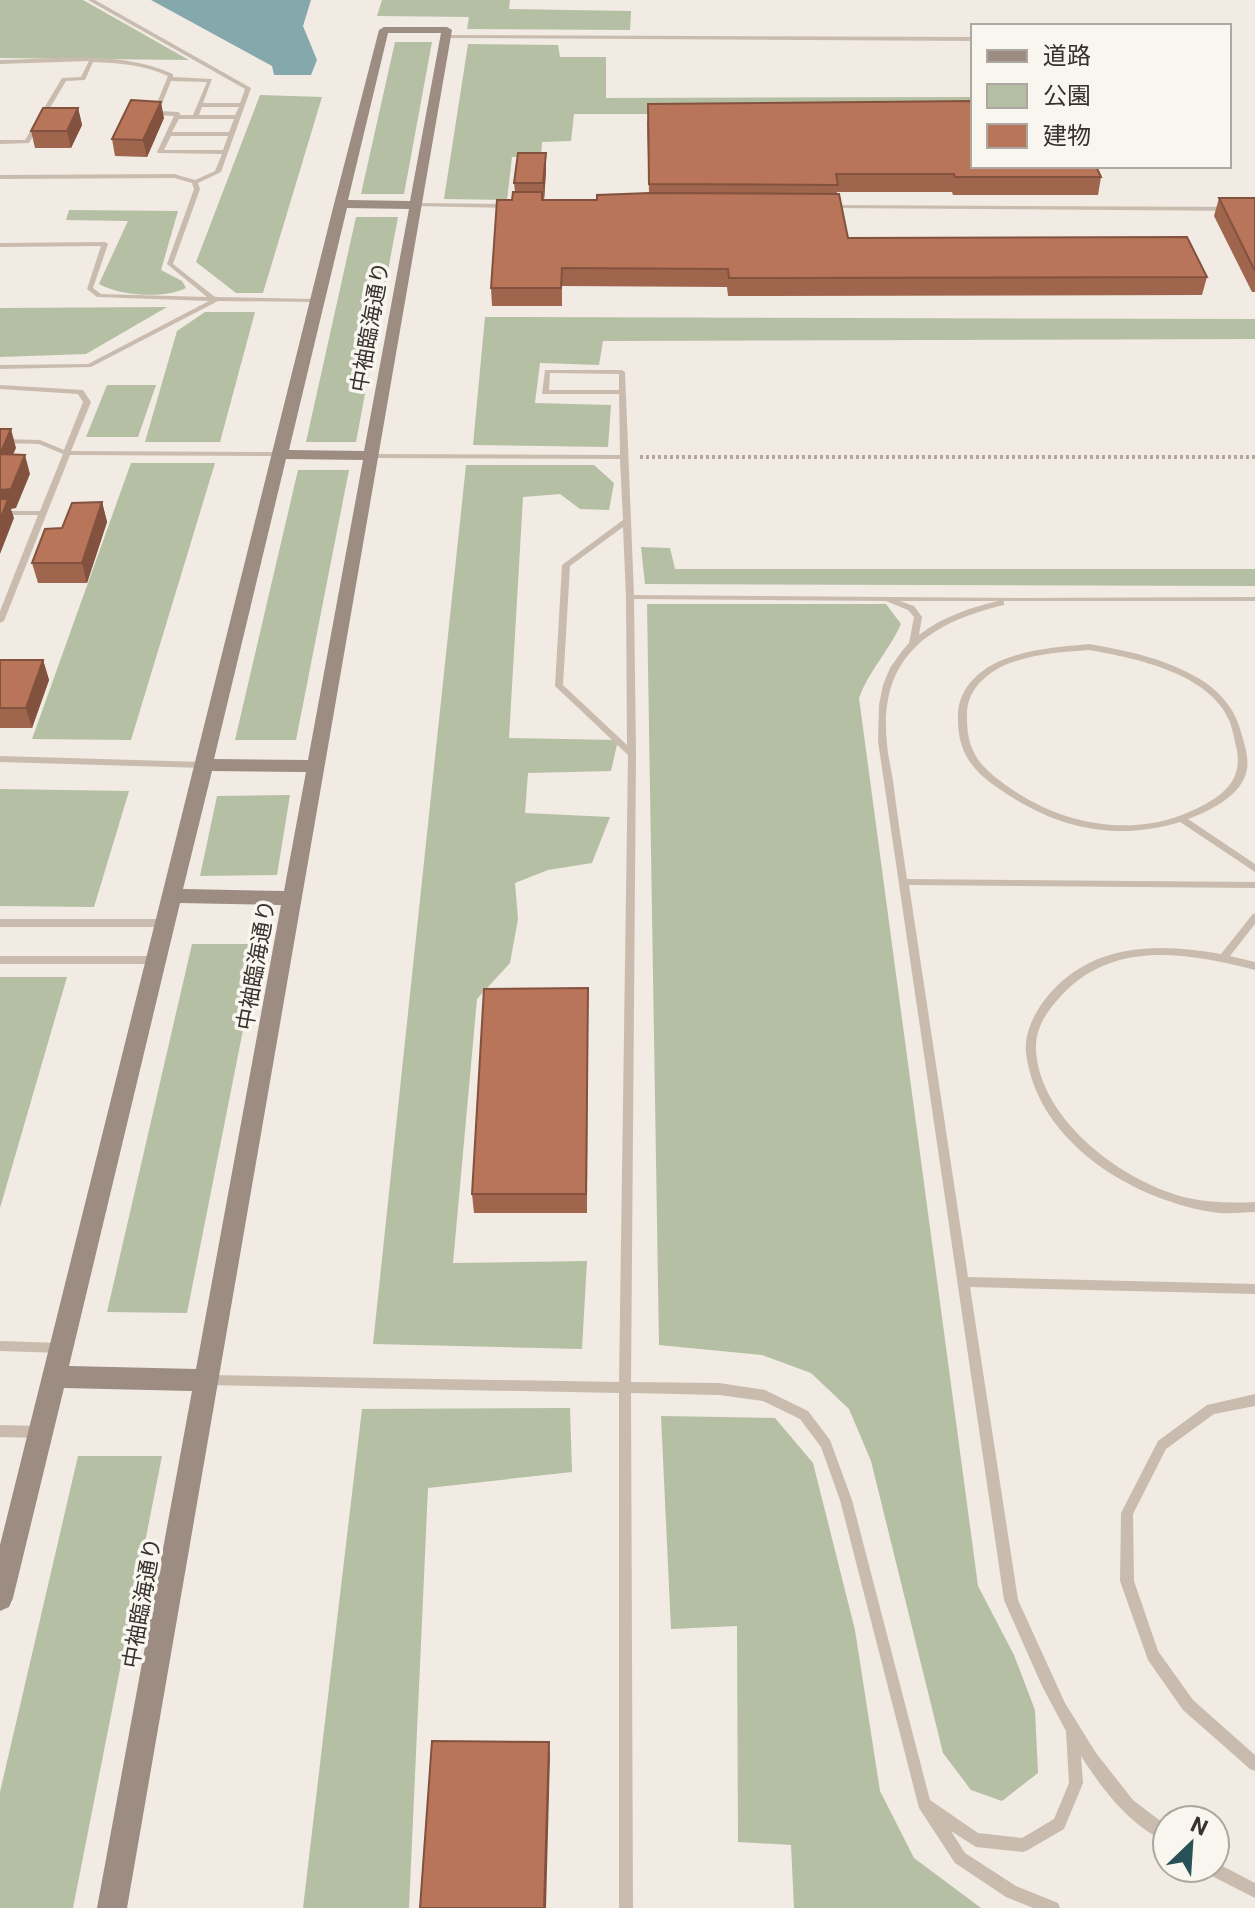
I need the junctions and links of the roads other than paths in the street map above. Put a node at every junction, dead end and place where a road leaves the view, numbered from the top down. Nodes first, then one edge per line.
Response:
1 (91, 0) edge
2 (446, 34) junction
3 (971, 39) edge
4 (0, 62) edge
5 (91, 62) junction
6 (170, 79) junction
7 (200, 105) junction
8 (242, 105) junction
9 (176, 117) junction
10 (195, 117) junction
11 (238, 117) junction
12 (168, 134) junction
13 (232, 134) junction
14 (0, 142) edge
15 (225, 152) junction
16 (0, 177) edge
17 (195, 182) junction
18 (340, 204) junction
19 (416, 205) junction
20 (525, 206) edge
21 (822, 207) edge
22 (1255, 209) edge
23 (0, 245) edge
24 (215, 300) junction
25 (316, 301) junction
26 (0, 367) edge
27 (0, 387) edge
28 (623, 392) junction
29 (0, 441) edge
30 (66, 453) junction
31 (279, 454) junction
32 (371, 456) junction
33 (624, 457) junction
34 (0, 513) edge
35 (42, 513) junction
36 (627, 521) junction
37 (630, 597) junction
38 (872, 597) junction
39 (1021, 599) junction
40 (1255, 599) edge
41 (1, 619) edge
42 (912, 644) junction
43 (632, 754) junction
44 (0, 759) edge
45 (203, 765) junction
46 (316, 766) junction
47 (1183, 820) junction
48 (1255, 869) edge
49 (905, 882) junction
50 (1255, 885) edge
51 (171, 896) junction
52 (292, 898) junction
53 (1255, 917) edge
54 (0, 923) edge
55 (164, 923) junction
56 (1224, 957) junction
57 (0, 960) edge
58 (155, 960) junction
59 (1255, 966) edge
60 (1255, 1207) edge
61 (962, 1282) junction
62 (1255, 1289) edge
63 (0, 1346) edge
64 (61, 1348) junction
65 (54, 1377) junction
66 (206, 1380) junction
67 (625, 1388) junction
68 (1255, 1400) edge
69 (0, 1431) edge
70 (40, 1432) junction
71 (0, 1598) edge
72 (1072, 1731) junction
73 (1255, 1764) edge
74 (924, 1803) junction
75 (1151, 1822) edge
76 (1231, 1878) edge
77 (1255, 1891) edge
78 (112, 1908) edge
79 (626, 1908) edge
80 (1053, 1908) edge

1 - 8 lane
2 - 3 lane
2 - 18 street
2 - 19 street, 中袖臨海通り
4 - 5 lane
5 - 6 lane
5 - 14 lane
6 - 7 lane
6 - 9 lane
7 - 8 lane
7 - 10 lane
8 - 11 lane
9 - 10 lane
9 - 12 lane
10 - 11 lane
11 - 13 lane
12 - 13 lane
12 - 15 lane
13 - 15 lane
15 - 17 lane
16 - 17 lane
17 - 24 lane
18 - 19 street
18 - 25 street
19 - 20 lane
19 - 32 street, 中袖臨海通り
21 - 22 lane
23 - 24 lane
24 - 25 lane
24 - 26 lane
25 - 31 street
27 - 30 lane
28 - 28 lane
28 - 33 lane
29 - 30 lane
30 - 31 lane
30 - 35 lane
31 - 32 street
31 - 45 street
32 - 33 lane
32 - 46 street, 中袖臨海通り
33 - 36 lane
34 - 35 lane
35 - 41 lane
36 - 37 lane
36 - 43 lane
37 - 38 lane
37 - 43 lane
38 - 39 lane
38 - 42 lane
39 - 40 lane
39 - 42 lane
42 - 49 lane
43 - 67 lane
44 - 45 lane
45 - 46 street
45 - 51 street
46 - 52 street, 中袖臨海通り
47 - 47 lane
47 - 48 lane
49 - 50 lane
49 - 61 lane
51 - 52 street
51 - 55 street
52 - 66 street, 中袖臨海通り
53 - 56 lane
54 - 55 lane
55 - 58 street
56 - 59 lane
56 - 60 lane
57 - 58 lane
58 - 64 street
61 - 62 lane
61 - 72 lane
63 - 64 lane
64 - 65 street
65 - 66 street
65 - 70 street
66 - 67 lane
66 - 78 street, 中袖臨海通り
67 - 74 lane
67 - 79 lane
68 - 73 lane
69 - 70 lane
70 - 71 street
72 - 74 lane
72 - 75 lane
74 - 80 lane
76 - 77 lane

